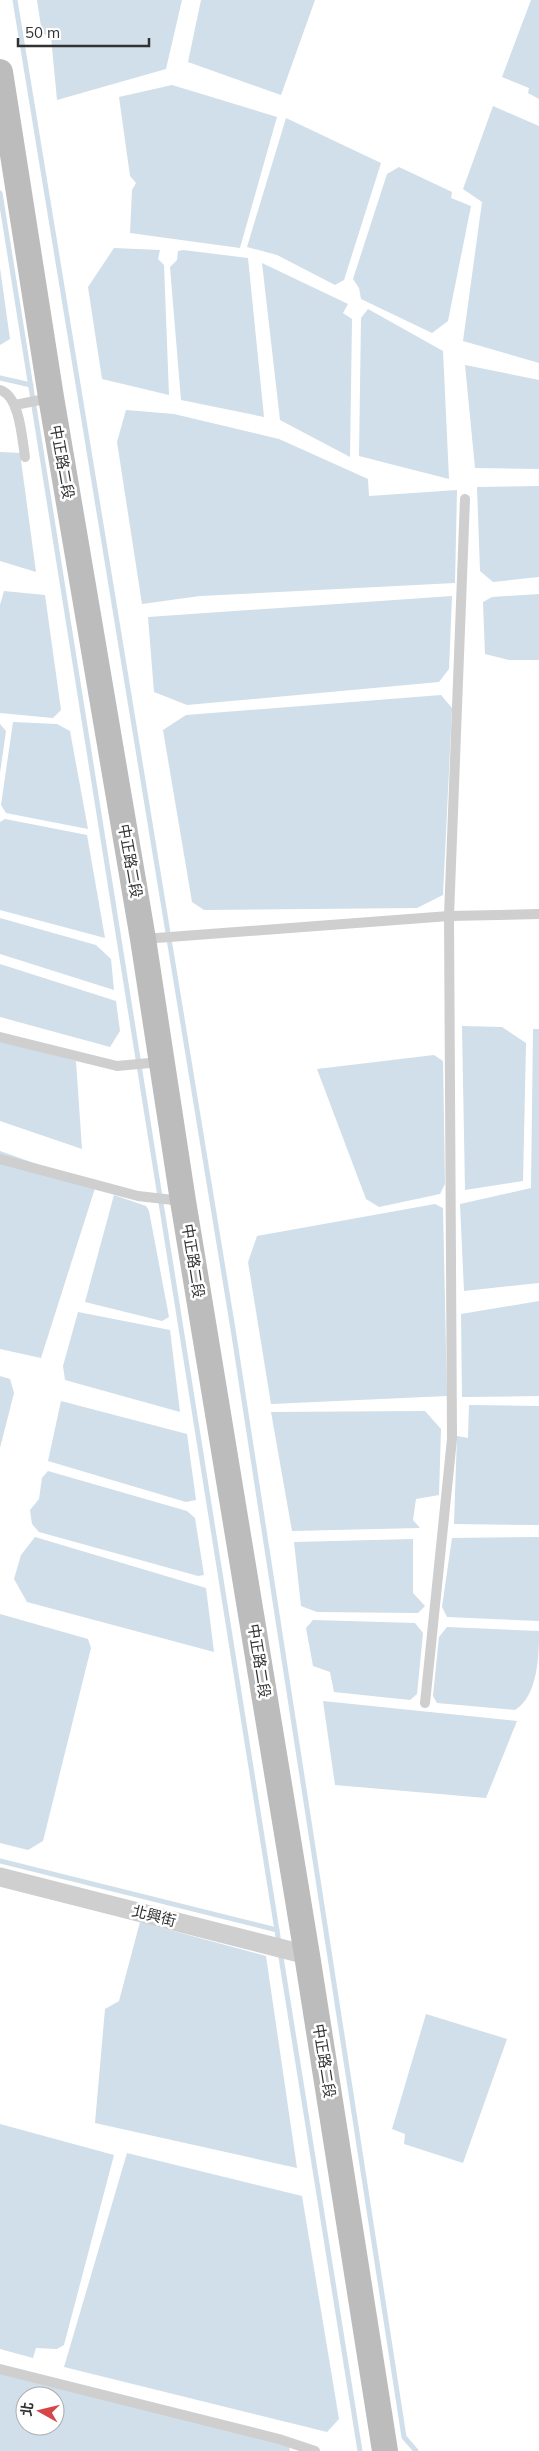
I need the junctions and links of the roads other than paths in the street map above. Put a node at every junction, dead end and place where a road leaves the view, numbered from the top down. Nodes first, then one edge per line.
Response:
1 (0, 72) edge
2 (0, 390) edge
3 (51, 397) junction
4 (16, 405) junction
5 (25, 457) dead end
6 (465, 499) dead end
7 (539, 914) edge
8 (449, 916) junction
9 (143, 939) junction
10 (0, 1037) edge
11 (162, 1062) junction
12 (0, 1159) edge
13 (184, 1201) junction
14 (425, 1703) dead end
15 (0, 1876) edge
16 (307, 1955) junction
17 (0, 2369) edge
18 (315, 2451) edge
19 (385, 2451) edge

1 - 3 main road, 中正路二段
2 - 4 lane
3 - 4 lane
3 - 9 main road, 中正路二段
4 - 5 lane
6 - 8 lane
7 - 8 lane
8 - 9 lane
8 - 14 lane
9 - 11 main road, 中正路二段
10 - 11 lane
11 - 13 main road, 中正路二段
12 - 13 lane
13 - 16 main road, 中正路二段
15 - 16 street, 北興街
16 - 19 main road, 中正路二段
17 - 18 lane

